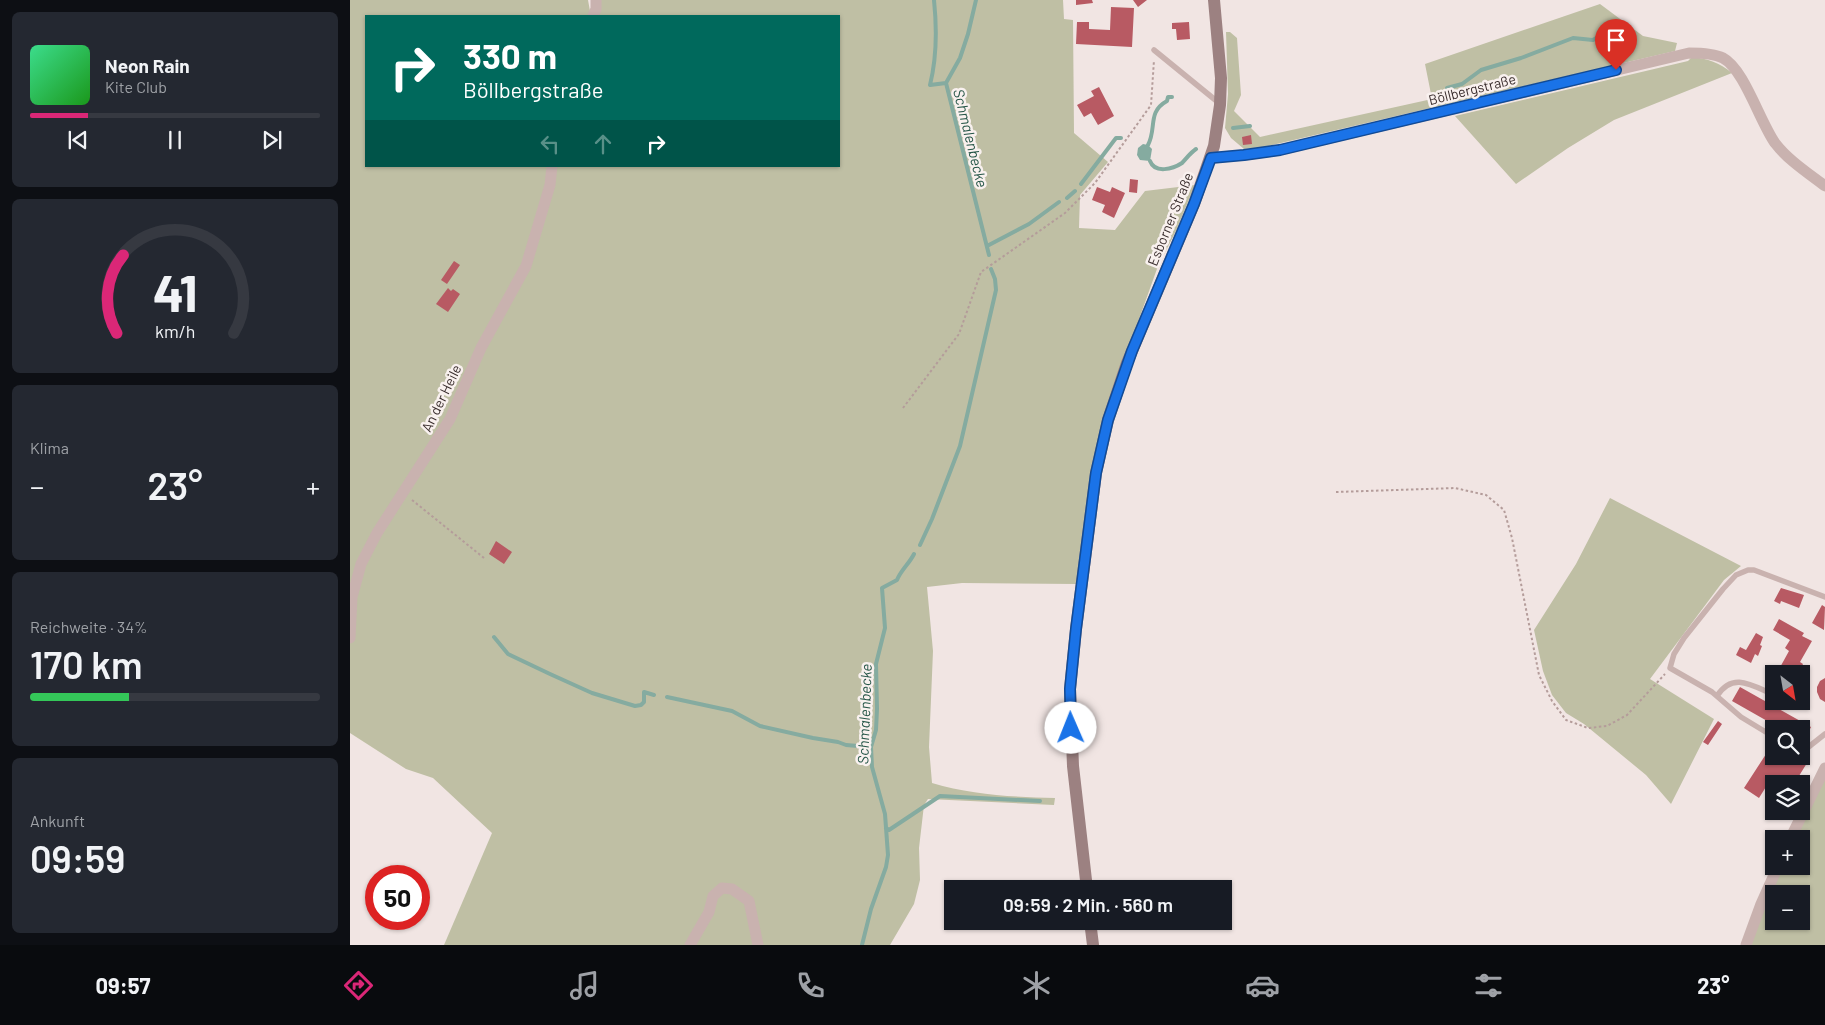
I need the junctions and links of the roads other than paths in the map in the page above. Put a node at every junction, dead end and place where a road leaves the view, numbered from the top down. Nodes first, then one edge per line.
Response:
1 (596, 0) edge
2 (1214, 0) edge
3 (593, 15) edge
4 (1154, 50) road end
5 (1220, 105) junction
6 (1211, 158) junction
7 (552, 167) edge
8 (1825, 186) edge
9 (1825, 597) edge
10 (350, 638) edge
11 (1765, 691) edge
12 (1717, 696) junction
13 (1765, 732) edge
14 (1825, 734) edge
15 (1810, 746) edge
16 (1825, 768) edge
17 (1794, 830) edge
18 (1774, 875) edge
19 (1085, 880) edge
20 (1092, 930) edge
21 (690, 945) edge
22 (758, 945) edge
23 (1094, 945) edge
24 (1746, 945) edge

1 - 3 street
2 - 5 main road, Esborner Straße
4 - 5 lane
5 - 6 main road, Esborner Straße
6 - 8 street, Böllbergstraße
6 - 19 main road, Esborner Straße
7 - 10 street, An der Heile
9 - 12 lane
11 - 12 lane
12 - 13 lane
14 - 15 lane
16 - 17 street
18 - 24 street
20 - 23 main road
21 - 22 street

